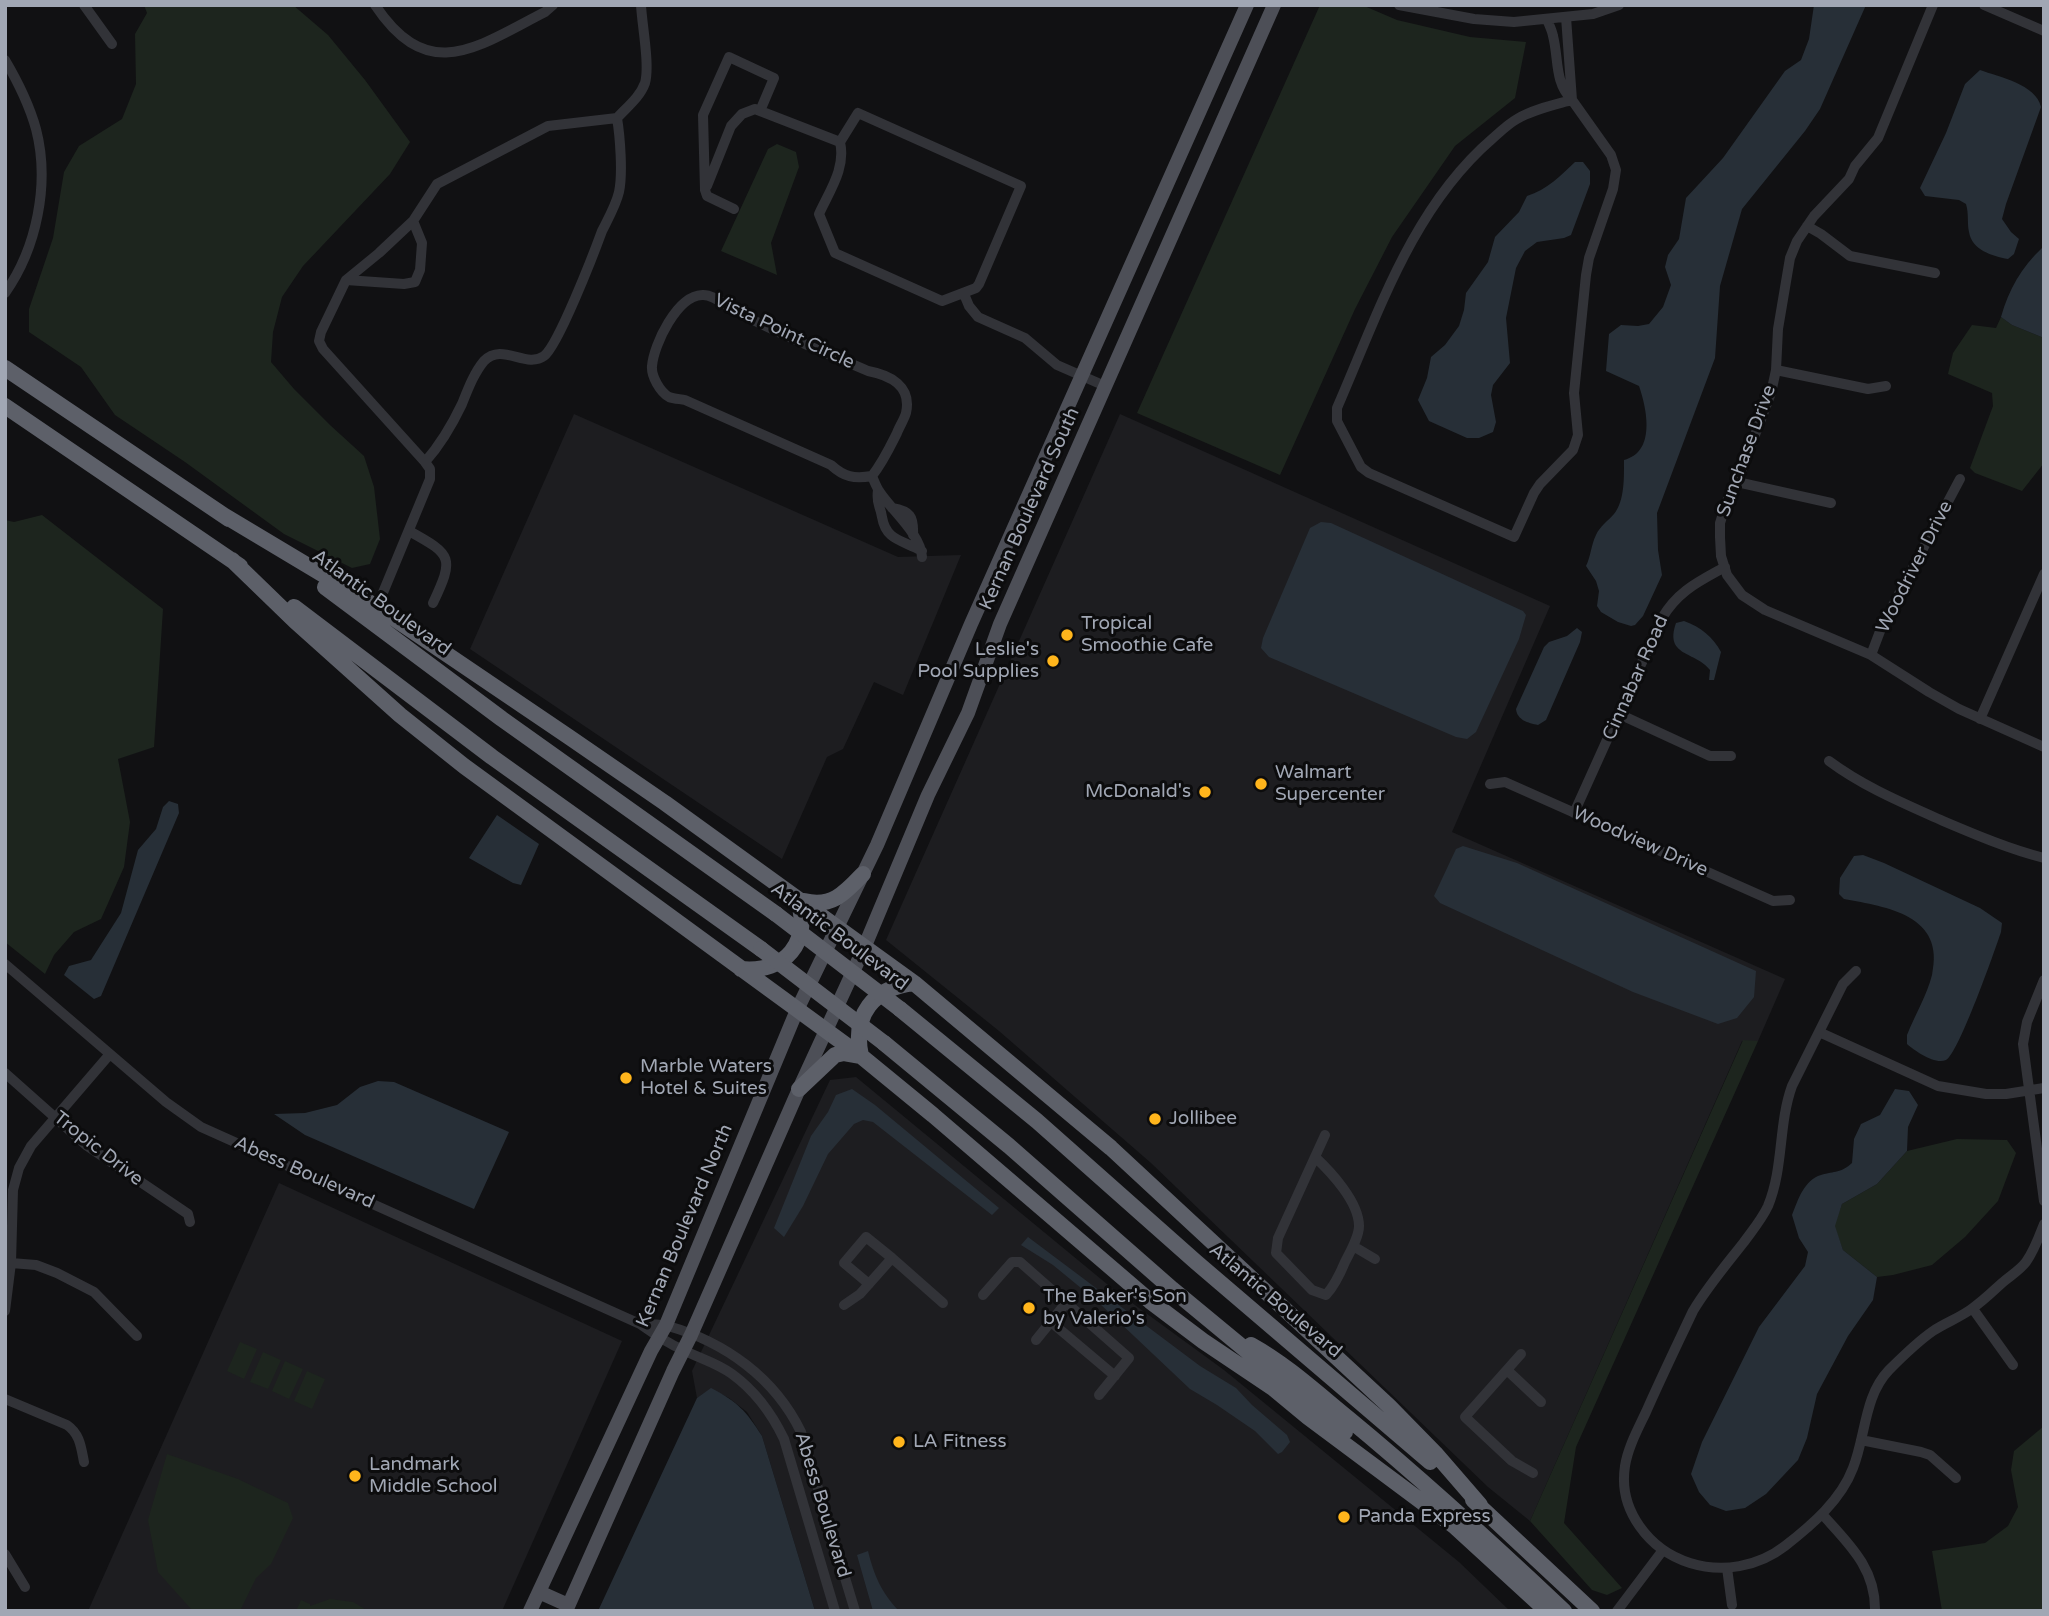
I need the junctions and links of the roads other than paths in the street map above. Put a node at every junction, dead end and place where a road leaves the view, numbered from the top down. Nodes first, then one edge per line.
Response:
1 (84, 5) edge
2 (375, 5) edge
3 (554, 5) edge
4 (641, 5) edge
5 (1247, 5) edge
6 (1274, 5) edge
7 (1399, 5) edge
8 (1619, 5) edge
9 (1933, 5) edge
10 (1984, 5) edge
11 (1432, 8) edge
12 (1566, 17) junction
13 (1547, 19) junction
14 (2044, 31) edge
15 (112, 44) dead end
16 (5, 60) edge
17 (1572, 100) junction
18 (760, 111) junction
19 (617, 118) junction
20 (840, 142) junction
21 (705, 190) junction
22 (734, 209) dead end
23 (413, 221) junction
24 (1807, 226) junction
25 (1935, 273) dead end
26 (345, 280) junction
27 (5, 293) edge
28 (964, 294) junction
29 (5, 368) edge
30 (1776, 370) junction
31 (1082, 377) junction
32 (1105, 386) junction
33 (1886, 386) dead end
34 (5, 405) edge
35 (425, 462) junction
36 (872, 475) junction
37 (1959, 479) dead end
38 (1737, 482) junction
39 (878, 490) junction
40 (1831, 503) dead end
41 (220, 513) junction
42 (409, 531) junction
43 (232, 560) junction
44 (1725, 567) junction
45 (2044, 574) edge
46 (433, 603) dead end
47 (377, 607) junction
48 (971, 624) joint
49 (1871, 655) junction
50 (1619, 714) junction
51 (1980, 719) junction
52 (2044, 747) edge
53 (1731, 756) dead end
54 (1829, 761) dead end
55 (1490, 784) dead end
56 (1574, 813) junction
57 (2044, 858) edge
58 (863, 874) junction
59 (798, 900) junction
60 (1790, 900) dead end
61 (836, 928) junction
62 (864, 948) junction
63 (5, 964) edge
64 (741, 969) junction
65 (1856, 971) dead end
66 (2044, 980) edge
67 (914, 983) junction
68 (797, 1010) junction
69 (827, 1031) junction
70 (1819, 1032) junction
71 (110, 1054) junction
72 (860, 1056) junction
73 (5, 1073) edge
74 (2044, 1088) edge
75 (799, 1089) junction
76 (2029, 1089) junction
77 (56, 1118) junction
78 (1325, 1135) dead end
79 (1315, 1157) junction
80 (2044, 1201) edge
81 (190, 1222) dead end
82 (2044, 1224) edge
83 (1353, 1246) junction
84 (892, 1258) junction
85 (1374, 1259) dead end
86 (11, 1263) junction
87 (869, 1284) junction
88 (983, 1295) dead end
89 (943, 1303) dead end
90 (1066, 1303) junction
91 (844, 1305) dead end
92 (1972, 1309) junction
93 (5, 1311) edge
94 (1051, 1322) junction
95 (1213, 1322) junction
96 (663, 1332) junction
97 (691, 1335) junction
98 (137, 1336) dead end
99 (1036, 1340) dead end
100 (684, 1350) junction
101 (1521, 1354) dead end
102 (2013, 1365) dead end
103 (1507, 1370) junction
104 (1115, 1376) junction
105 (1099, 1395) dead end
106 (5, 1399) edge
107 (1541, 1402) dead end
108 (1861, 1440) junction
109 (84, 1462) dead end
110 (1533, 1473) dead end
111 (1956, 1478) dead end
112 (1480, 1505) junction
113 (1822, 1514) junction
114 (1457, 1528) junction
115 (1663, 1550) junction
116 (5, 1555) edge
117 (1727, 1568) junction
118 (26, 1587) dead end
119 (539, 1592) junction
120 (1732, 1605) dead end
121 (567, 1608) edge
122 (530, 1611) edge
123 (835, 1611) edge
124 (855, 1611) edge
125 (1547, 1611) edge
126 (1564, 1611) edge
127 (1592, 1611) edge
128 (1617, 1611) edge
129 (1875, 1611) edge

1 - 15 street
2 - 3 street
4 - 19 street
5 - 31 main road, Kernan Boulevard South
6 - 32 main road, Kernan Boulevard South
7 - 11 street
8 - 12 street
9 - 24 street, Sunchase Drive
10 - 14 street
11 - 13 street
12 - 13 street
12 - 17 street
13 - 17 street
16 - 27 street
17 - 17 street
18 - 20 street
18 - 21 street
18 - 21 street
19 - 23 street
19 - 35 street
20 - 28 street
20 - 28 street
21 - 22 street
23 - 26 street
23 - 26 street
24 - 25 street
24 - 30 street, Sunchase Drive
26 - 35 street
28 - 31 street
29 - 41 highway, Atlantic Boulevard
30 - 33 street
30 - 38 street, Sunchase Drive
31 - 32 street
31 - 48 main road, Kernan Boulevard South
32 - 62 main road, Kernan Boulevard South
34 - 43 highway
35 - 42 street
36 - 36 street, Vista Point Circle
36 - 39 street
37 - 49 street, Woodriver Drive
38 - 40 street
38 - 44 street, Sunchase Drive
39 - 39 street
41 - 47 highway
41 - 112 highway, Atlantic Boulevard, bridge
42 - 46 street
42 - 47 street
43 - 64 highway
43 - 95 highway, bridge
44 - 49 street, Sunchase Drive
44 - 50 street, Cinnabar Road
45 - 51 street
47 - 59 highway
48 - 58 main road, Kernan Boulevard North
49 - 51 street, Sunchase Drive
50 - 53 street
50 - 56 street, Cinnabar Road
51 - 52 street, Sunchase Drive
54 - 57 street
55 - 56 street, Woodview Drive
56 - 60 street, Woodview Drive
58 - 59 highway
58 - 61 main road, Kernan Boulevard North
59 - 61 highway
59 - 64 highway
61 - 62 highway
61 - 68 main road, Kernan Boulevard North
62 - 67 highway
62 - 69 main road, Kernan Boulevard South
63 - 71 street, Abess Boulevard
64 - 68 highway
65 - 70 street
66 - 76 street
67 - 72 highway
67 - 112 highway
68 - 69 highway
68 - 96 main road, Kernan Boulevard North
69 - 72 highway
69 - 75 main road
70 - 76 street
70 - 115 street
71 - 77 street
71 - 96 street, Abess Boulevard
72 - 75 highway
72 - 114 highway
73 - 77 street, Tropic Drive
74 - 76 street
75 - 97 main road
76 - 80 street
77 - 81 street, Tropic Drive
77 - 86 street
78 - 79 street
79 - 83 street
79 - 83 street
82 - 92 street
83 - 85 street
84 - 87 street
84 - 87 street
84 - 89 street
86 - 93 street
86 - 98 street
87 - 91 street
88 - 90 street
90 - 94 street
90 - 104 street
92 - 102 street
92 - 108 street
94 - 99 street
94 - 104 street
95 - 114 highway
95 - 126 highway
96 - 97 street, Abess Boulevard
96 - 100 street, Abess Boulevard
96 - 119 main road, Kernan Boulevard North
97 - 100 main road
97 - 124 street, Abess Boulevard
100 - 121 main road
100 - 123 street, Abess Boulevard
101 - 103 street
103 - 107 street
103 - 110 street
104 - 105 street
106 - 109 street
108 - 111 street
108 - 113 street
112 - 127 highway, Atlantic Boulevard
113 - 117 street
113 - 129 street
114 - 125 highway
115 - 117 street
115 - 128 street
116 - 118 street
117 - 120 street
119 - 121 main road
119 - 122 main road, Kernan Boulevard North

